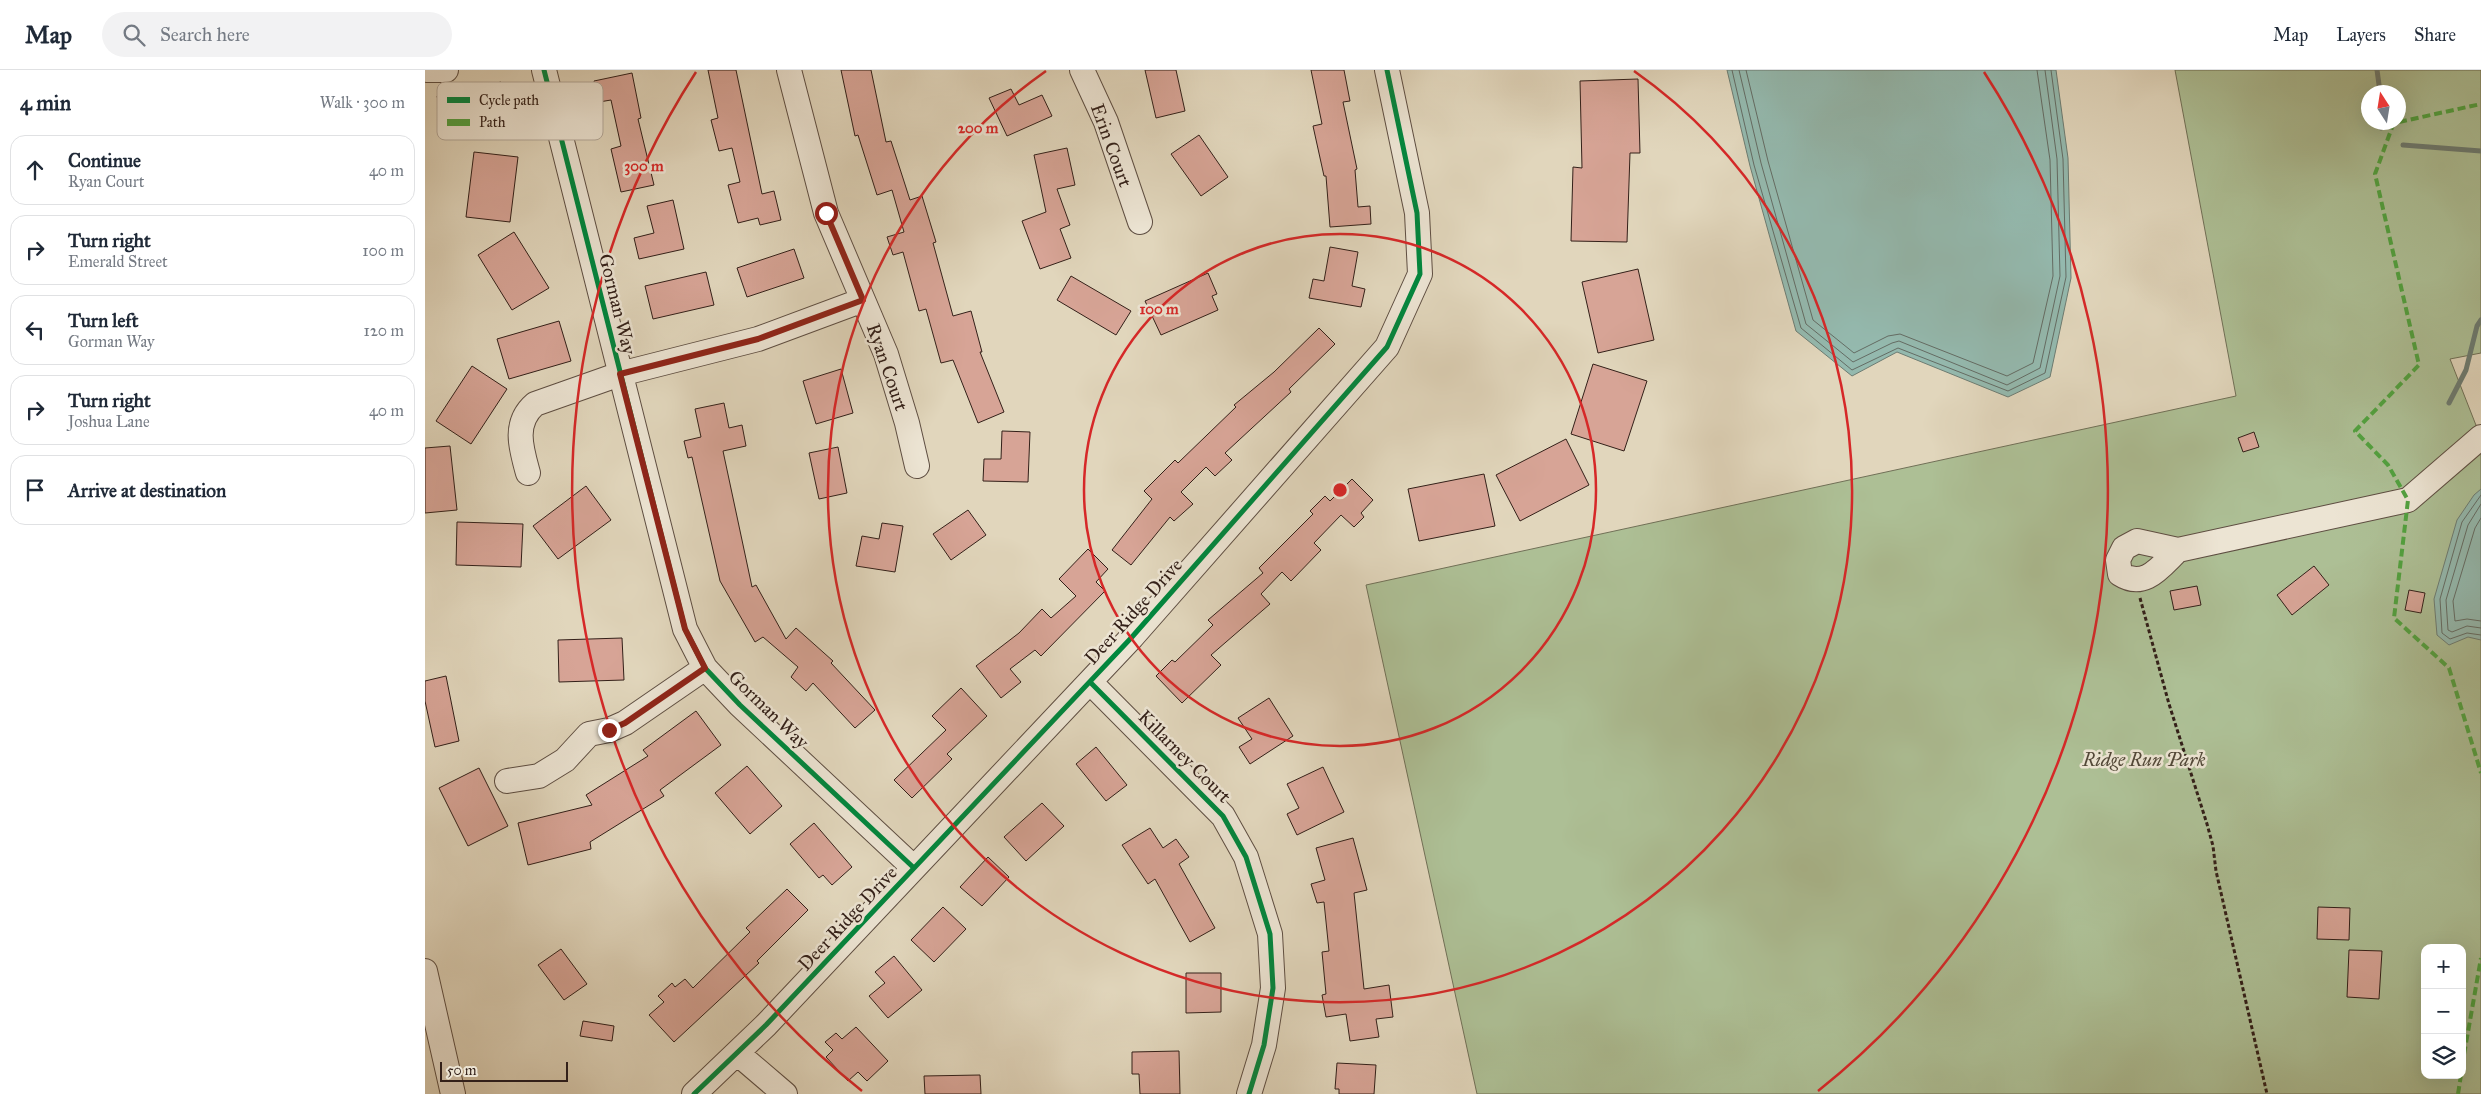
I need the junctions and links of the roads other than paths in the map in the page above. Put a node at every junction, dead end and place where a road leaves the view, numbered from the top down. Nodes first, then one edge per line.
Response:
1 (429, 70) edge
2 (446, 70) edge
3 (789, 70) edge
4 (1082, 70) edge
5 (1387, 70) edge
6 (562, 140) edge
7 (1140, 222) dead end
8 (863, 300) junction
9 (620, 374) junction
10 (2481, 437) edge
11 (917, 466) dead end
12 (528, 473) dead end
13 (2178, 550) junction
14 (705, 668) junction
15 (1090, 682) junction
16 (507, 781) dead end
17 (914, 868) junction
18 (425, 971) edge
19 (737, 1053) junction
20 (453, 1094) edge
21 (693, 1094) edge
22 (785, 1094) edge
23 (1249, 1094) edge

1 - 2 street
3 - 8 street, Ryan Court
4 - 7 street, Erin Court
5 - 15 street, Deer Ridge Drive
6 - 9 street, Gorman Way
8 - 9 street
8 - 11 street, Ryan Court
9 - 12 street
9 - 14 street, Gorman Way
10 - 13 street
13 - 13 street
14 - 16 street
14 - 17 street, Gorman Way
15 - 17 street, Deer Ridge Drive
15 - 23 street, Killarney Court
17 - 19 street, Deer Ridge Drive
18 - 20 street
19 - 21 street, Deer Ridge Drive
19 - 22 street

